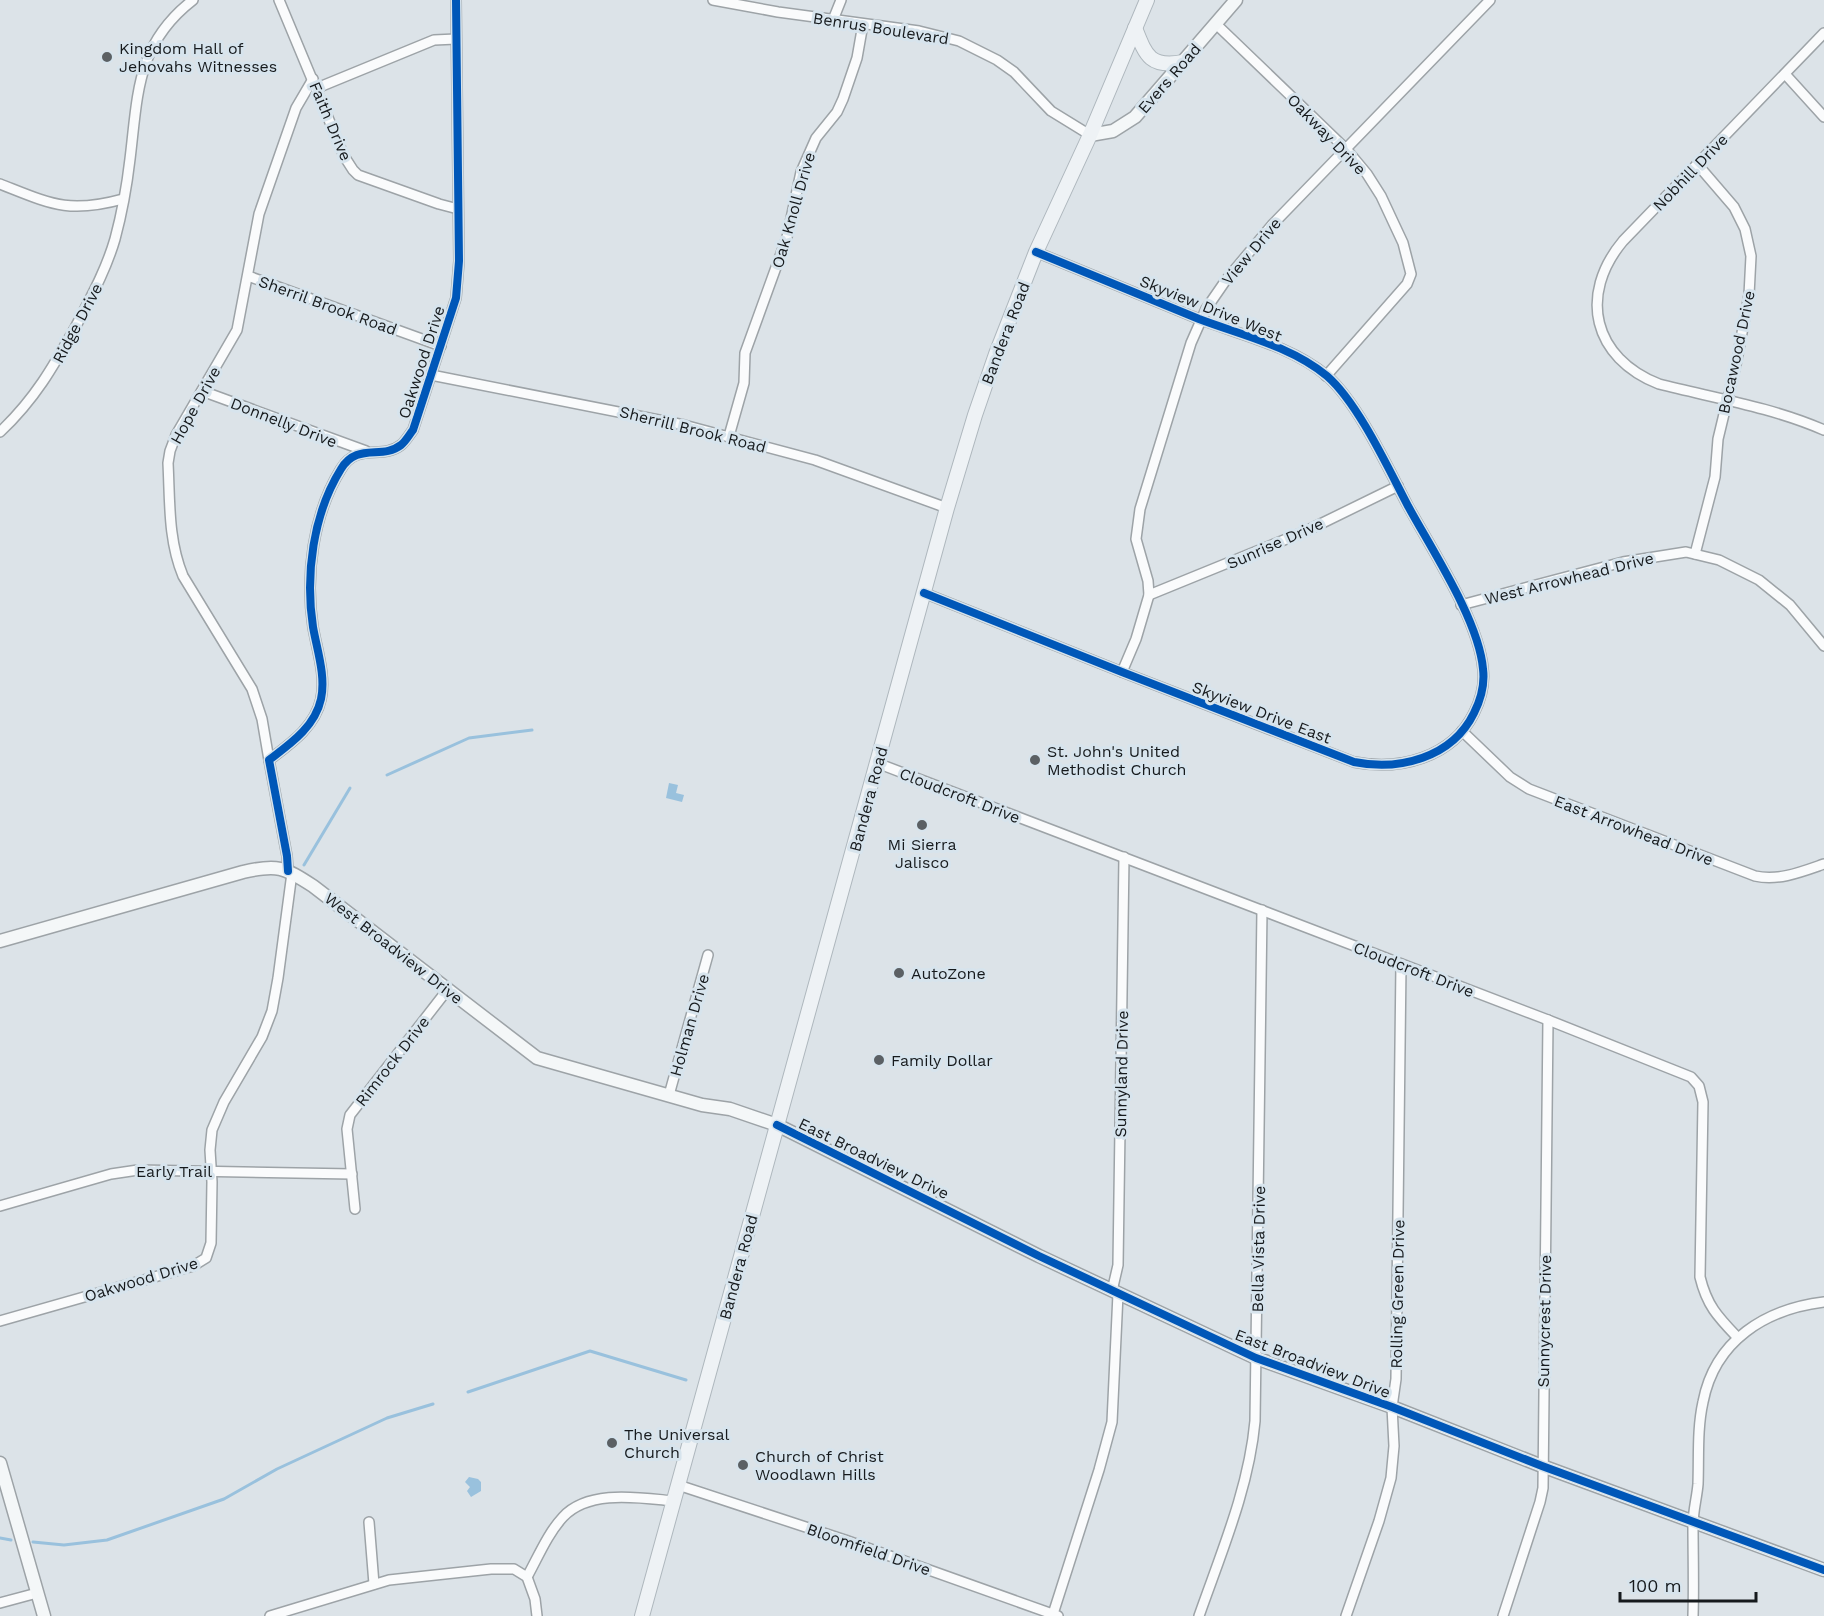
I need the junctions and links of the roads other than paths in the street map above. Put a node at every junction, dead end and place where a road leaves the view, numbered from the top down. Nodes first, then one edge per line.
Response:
1 (193, 0) edge
2 (279, 0) edge
3 (456, 0) edge
4 (713, 0) edge
5 (841, 0) edge
6 (1147, 0) edge
7 (1236, 0) edge
8 (1490, 0) edge
9 (833, 20) junction
10 (862, 24) junction
11 (1216, 24) junction
12 (1135, 28) junction
13 (1824, 33) edge
14 (456, 39) junction
15 (1183, 62) junction
16 (1785, 74) junction
17 (315, 83) junction
18 (1824, 117) edge
19 (1090, 135) junction
20 (1347, 150) junction
21 (1697, 164) junction
22 (0, 184) edge
23 (123, 199) junction
24 (458, 209) junction
25 (1036, 252) junction
26 (248, 276) junction
27 (1200, 319) junction
28 (441, 346) junction
29 (431, 375) junction
30 (1326, 376) junction
31 (202, 391) junction
32 (1727, 400) junction
33 (1824, 429) edge
34 (0, 432) edge
35 (729, 436) junction
36 (367, 452) junction
37 (1398, 486) junction
38 (947, 508) junction
39 (1695, 554) junction
40 (924, 593) junction
41 (1149, 595) junction
42 (1461, 604) junction
43 (1824, 646) edge
44 (1122, 672) junction
45 (1462, 731) junction
46 (269, 760) junction
47 (877, 763) junction
48 (1124, 857) junction
49 (1824, 864) edge
50 (290, 872) junction
51 (1262, 910) junction
52 (0, 940) edge
53 (708, 955) dead end
54 (1401, 964) junction
55 (448, 989) junction
56 (1548, 1020) junction
57 (669, 1095) junction
58 (777, 1125) junction
59 (210, 1171) junction
60 (352, 1174) junction
61 (0, 1206) edge
62 (355, 1209) dead end
63 (1115, 1292) junction
64 (1824, 1302) edge
65 (0, 1321) edge
66 (1738, 1338) junction
67 (1256, 1358) junction
68 (1392, 1407) junction
69 (0, 1463) edge
70 (1542, 1466) junction
71 (678, 1485) junction
72 (674, 1501) junction
73 (369, 1522) dead end
74 (1693, 1522) junction
75 (1824, 1570) edge
76 (528, 1577) junction
77 (374, 1584) junction
78 (37, 1593) junction
79 (0, 1604) edge
80 (1056, 1615) edge
81 (44, 1616) edge
82 (270, 1616) edge
83 (537, 1616) edge
84 (642, 1616) edge
85 (1199, 1616) edge
86 (1346, 1616) edge
87 (1503, 1616) edge
88 (1693, 1616) edge

1 - 23 street
2 - 17 street, Faith Drive
3 - 14 street, Oakwood Drive
4 - 9 street, Benrus Boulevard
5 - 9 street
6 - 12 main road, Bandera Road
7 - 11 street, Evers Road
8 - 20 street, View Drive
9 - 10 street, Benrus Boulevard
10 - 19 street, Benrus Boulevard
10 - 35 street, Oak Knoll Drive
11 - 15 street, Evers Road
11 - 20 street, Oakway Drive
12 - 15 main road
12 - 19 main road, Bandera Road
13 - 16 street, Nobhill Drive
14 - 17 street
14 - 24 street, Oakwood Drive
15 - 19 street, Evers Road
16 - 18 street
16 - 21 street, Nobhill Drive
17 - 24 street, Faith Drive
17 - 26 street, Hope Drive
19 - 25 main road, Bandera Road
20 - 27 street, View Drive
20 - 30 street, Oakway Drive
21 - 32 street, Bocawood Drive
21 - 32 street, Nobhill Drive
22 - 23 street
23 - 34 street, Ridge Drive
24 - 28 street, Oakwood Drive
25 - 27 street, Skyview Drive West
25 - 38 main road, Bandera Road
26 - 28 street, Sherril Brook Road
26 - 31 street, Hope Drive
27 - 30 street, Skyview Drive West
27 - 41 street, View Drive
28 - 29 street, Oakwood Drive
29 - 35 street, Sherrill Brook Road
29 - 36 street, Oakwood Drive
30 - 37 street, Skyview Drive West
31 - 36 street, Donnelly Drive
31 - 46 street, Hope Drive
32 - 33 street
32 - 39 street, Bocawood Drive
35 - 38 street, Sherrill Brook Road
36 - 46 street, Oakwood Drive
37 - 41 street, Sunrise Drive
37 - 42 street, Skyview Drive West
38 - 40 main road, Bandera Road
39 - 42 street, West Arrowhead Drive
39 - 43 street, West Arrowhead Drive
40 - 44 street, Skyview Drive East
40 - 47 main road, Bandera Road
41 - 44 street, View Drive
42 - 45 street, Skyview Drive East
44 - 45 street, Skyview Drive East
45 - 49 street, East Arrowhead Drive
46 - 50 street, Oakwood Drive
47 - 48 street, Cloudcroft Drive
47 - 58 main road, Bandera Road
48 - 51 street, Cloudcroft Drive
48 - 63 street, Sunnyland Drive
50 - 52 street, West Broadview Drive
50 - 55 street, West Broadview Drive
50 - 59 street, Oakwood Drive
51 - 54 street, Cloudcroft Drive
51 - 67 street, Bella Vista Drive
53 - 57 street, Holman Drive
54 - 56 street, Cloudcroft Drive
54 - 68 street, Rolling Green Drive
55 - 57 street, West Broadview Drive
55 - 60 street, Rimrock Drive
56 - 66 street, Cloudcroft Drive
56 - 70 street, Sunnycrest Drive
57 - 58 street, West Broadview Drive
58 - 63 street, East Broadview Drive
58 - 71 main road, Bandera Road
59 - 60 street, Early Trail
59 - 61 street, Early Trail
59 - 65 street, Oakwood Drive
60 - 62 street, Rimrock Drive
63 - 67 street, East Broadview Drive
63 - 80 street, Sunnyland Drive
64 - 66 street
66 - 74 street
67 - 68 street, East Broadview Drive
67 - 85 street, Bella Vista Drive
68 - 70 street, East Broadview Drive
68 - 86 street, Rolling Green Drive
69 - 78 street
70 - 74 street, East Broadview Drive
70 - 87 street, Sunnycrest Drive
71 - 72 main road, Bandera Road
71 - 80 street, Bloomfield Drive
72 - 76 street
72 - 84 main road, Bandera Road
73 - 77 street
74 - 75 street, East Broadview Drive
74 - 88 street
76 - 77 street
76 - 83 street
77 - 82 street
78 - 79 street
78 - 81 street

